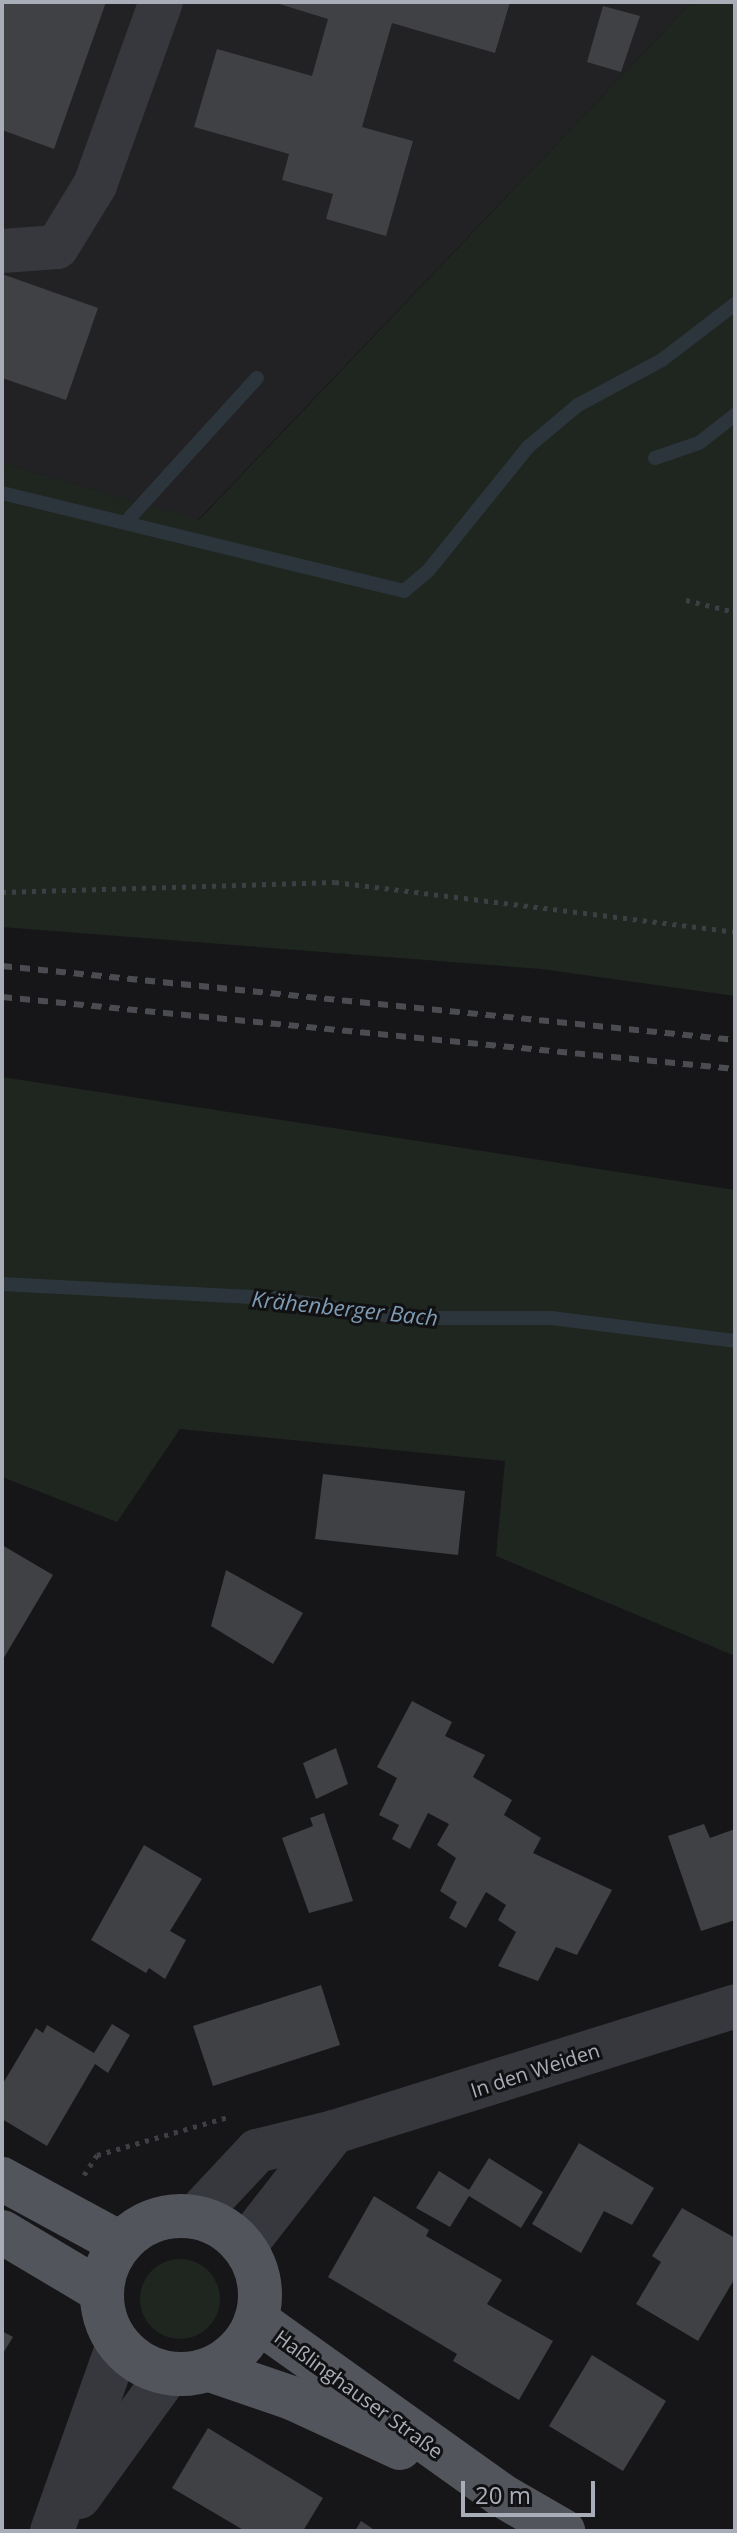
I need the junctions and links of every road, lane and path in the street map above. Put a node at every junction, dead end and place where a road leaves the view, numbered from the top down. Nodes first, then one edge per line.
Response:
1 (161, 2) edge
2 (2, 251) edge
3 (686, 600) dead end
4 (735, 612) edge
5 (2, 892) edge
6 (735, 932) edge
7 (735, 2006) edge
8 (334, 2132) junction
9 (257, 2151) junction
10 (2, 2179) edge
11 (61, 2212) junction
12 (195, 2217) junction
13 (2, 2232) edge
14 (120, 2243) junction
15 (244, 2247) junction
16 (101, 2291) junction
17 (256, 2320) junction
18 (118, 2345) junction
19 (210, 2370) junction
20 (168, 2374) junction
21 (501, 2495) junction
22 (53, 2531) edge
23 (563, 2531) edge

1 - 2 street
3 - 4 path
5 - 6 path
7 - 8 street, In den Weiden
8 - 9 street, In den Weiden
8 - 15 street
9 - 11 path
9 - 12 street
10 - 11 main road
11 - 14 main road
12 - 14 main road
12 - 15 main road
13 - 16 main road
14 - 16 main road
15 - 17 main road
16 - 18 main road
17 - 19 main road
17 - 21 main road, Haßlinghauser Straße
18 - 20 main road
18 - 22 street
19 - 20 main road
19 - 21 main road, Haßlinghauser Straße
20 - 22 street
21 - 23 main road, Haßlinghauser Straße

